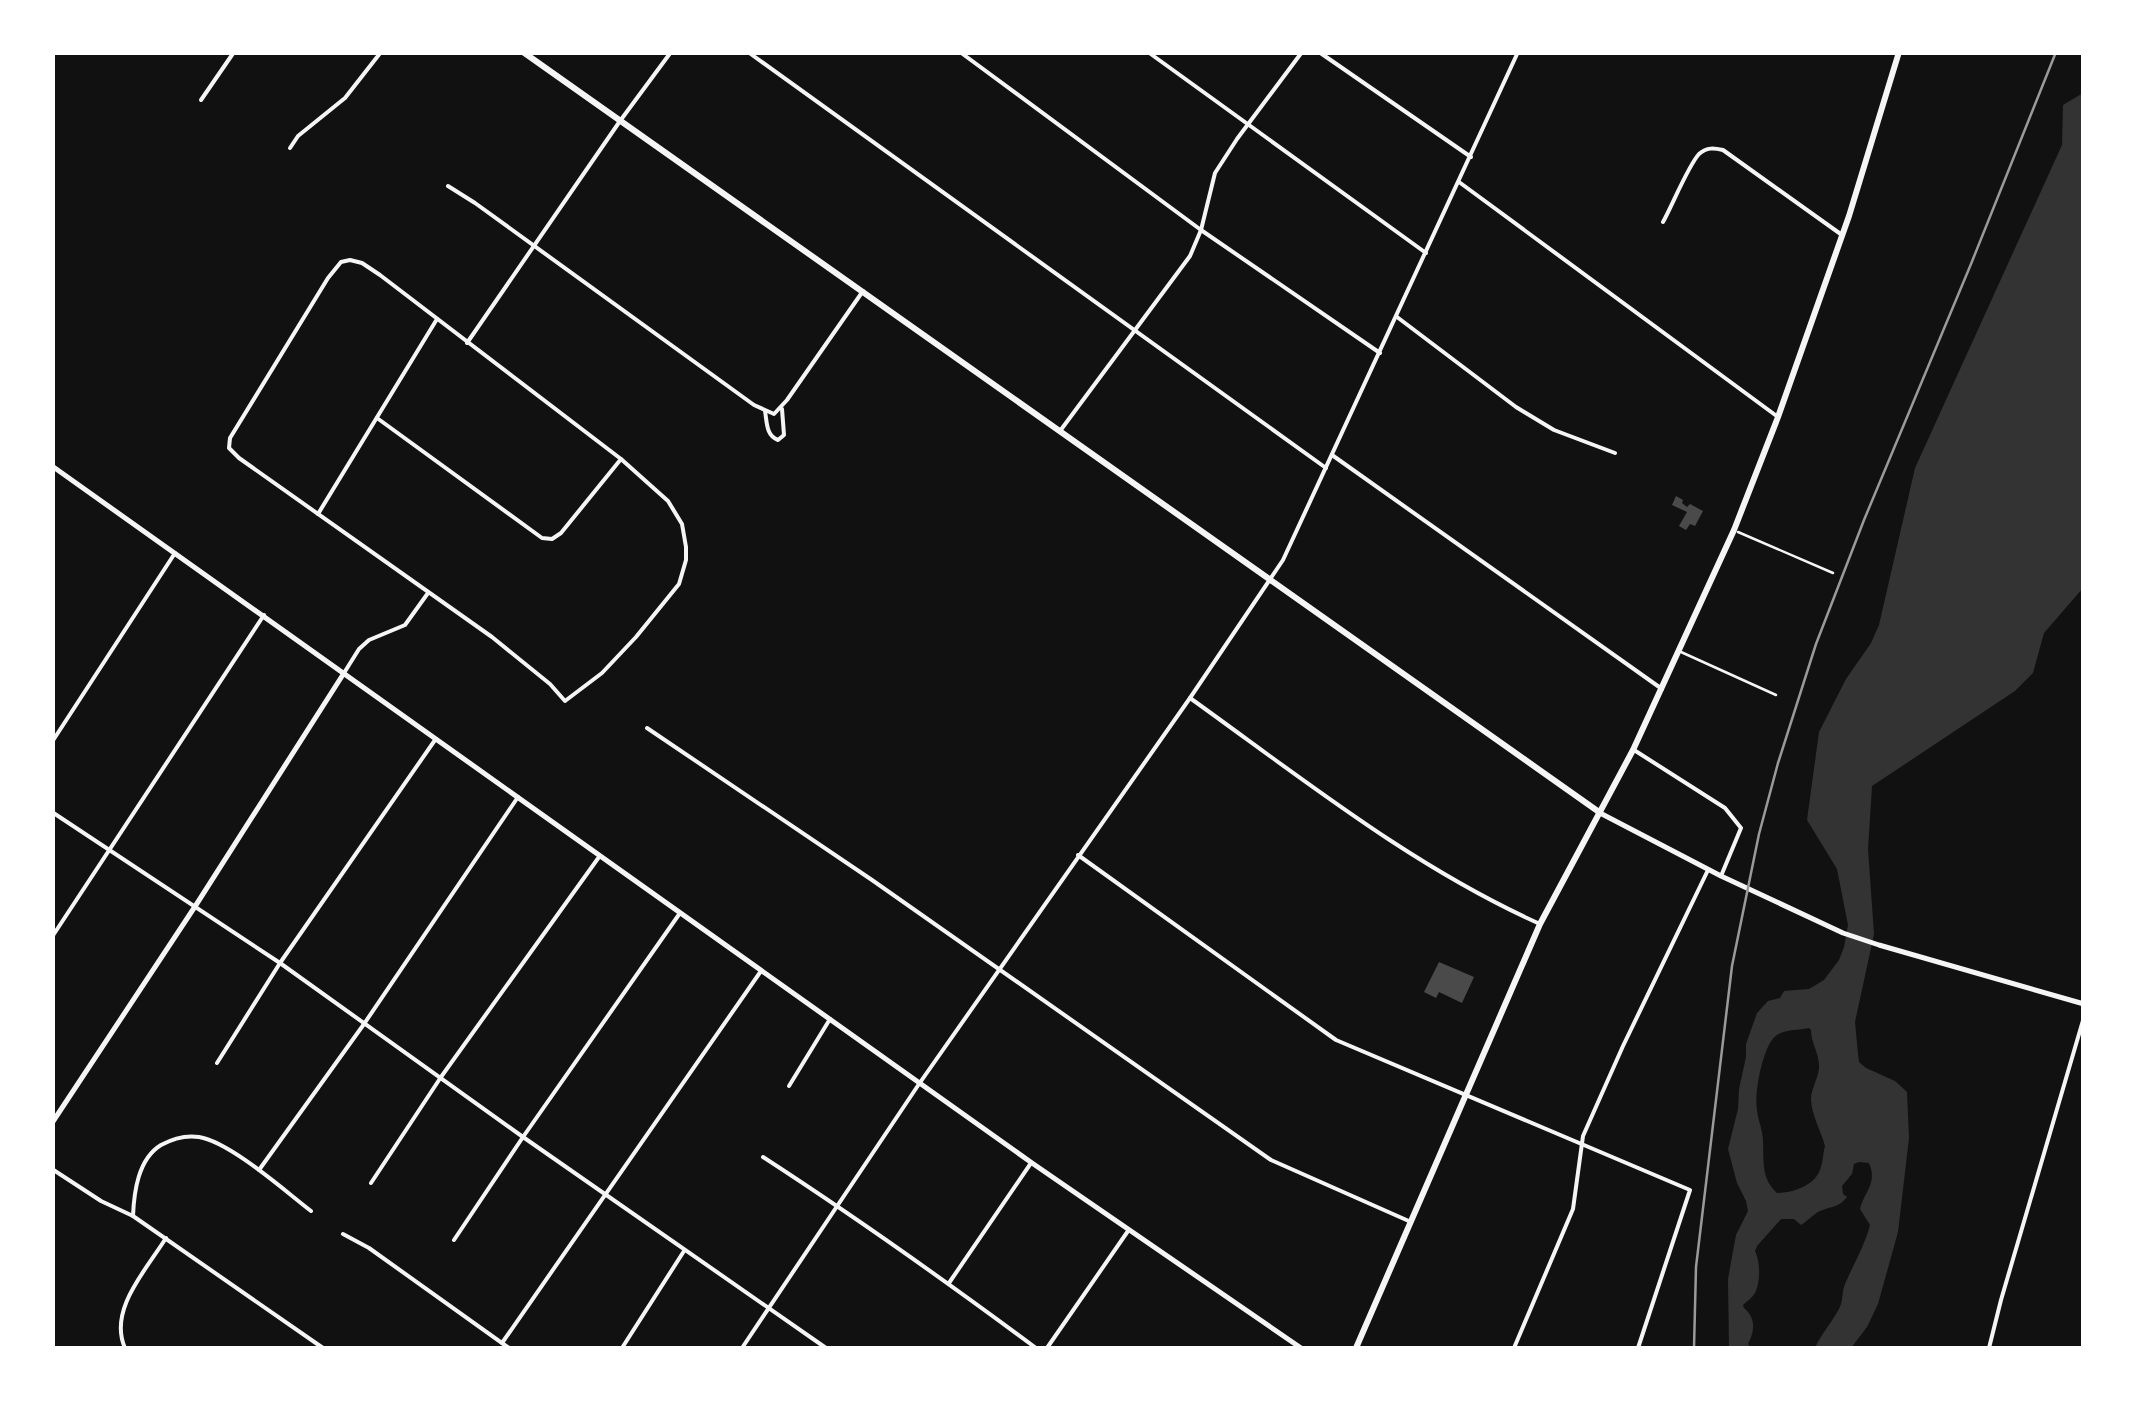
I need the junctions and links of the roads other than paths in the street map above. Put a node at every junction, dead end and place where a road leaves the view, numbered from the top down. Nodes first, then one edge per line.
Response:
1 (234, 52) edge
2 (381, 52) edge
3 (523, 52) edge
4 (671, 52) edge
5 (748, 52) edge
6 (960, 52) edge
7 (1148, 52) edge
8 (1302, 52) edge
9 (1319, 52) edge
10 (1518, 52) edge
11 (1899, 52) edge
12 (201, 100) dead end
13 (620, 121) junction
14 (1248, 125) junction
15 (290, 148) dead end
16 (1471, 156) junction
17 (1459, 182) junction
18 (448, 186) dead end
19 (1663, 222) dead end
20 (1201, 230) junction
21 (1842, 235) junction
22 (533, 245) junction
23 (1426, 253) junction
24 (863, 291) junction
25 (1397, 317) junction
26 (436, 319) junction
27 (1136, 330) junction
28 (467, 342) junction
29 (1380, 353) junction
30 (781, 408) junction
31 (765, 411) junction
32 (1778, 417) junction
33 (377, 418) junction
34 (1060, 431) junction
35 (1616, 453) dead end
36 (1332, 455) junction
37 (621, 460) junction
38 (52, 466) edge
39 (1326, 468) junction
40 (318, 514) junction
41 (1734, 530) junction
42 (175, 552) junction
43 (1833, 573) dead end
44 (1270, 579) junction
45 (429, 591) junction
46 (264, 615) junction
47 (1680, 651) junction
48 (344, 673) junction
49 (1662, 689) junction
50 (1776, 695) dead end
51 (1190, 698) junction
52 (646, 728) dead end
53 (436, 738) junction
54 (52, 742) edge
55 (1633, 750) junction
56 (518, 797) junction
57 (52, 812) edge
58 (1599, 812) junction
59 (110, 849) junction
60 (1078, 855) junction
61 (600, 856) junction
62 (1708, 870) junction
63 (1721, 876) junction
64 (196, 905) junction
65 (680, 913) junction
66 (1540, 924) junction
67 (52, 937) edge
68 (280, 963) junction
69 (1000, 969) junction
70 (761, 971) junction
71 (2084, 1004) edge
72 (2084, 1017) edge
73 (830, 1020) junction
74 (364, 1024) junction
75 (217, 1064) dead end
76 (441, 1077) junction
77 (919, 1084) junction
78 (789, 1086) dead end
79 (1466, 1094) junction
80 (52, 1123) edge
81 (523, 1137) junction
82 (1582, 1144) junction
83 (763, 1157) dead end
84 (1032, 1163) junction
85 (52, 1168) edge
86 (259, 1170) junction
87 (371, 1184) dead end
88 (604, 1194) junction
89 (838, 1206) junction
90 (311, 1211) dead end
91 (134, 1216) junction
92 (1410, 1222) junction
93 (1128, 1230) junction
94 (343, 1234) dead end
95 (166, 1238) junction
96 (454, 1240) dead end
97 (685, 1250) junction
98 (948, 1283) junction
99 (769, 1309) junction
100 (502, 1343) junction
101 (125, 1348) edge
102 (323, 1348) edge
103 (510, 1348) edge
104 (622, 1348) edge
105 (742, 1348) edge
106 (826, 1348) edge
107 (1036, 1348) edge
108 (1048, 1348) edge
109 (1301, 1348) edge
110 (1356, 1348) edge
111 (1514, 1348) edge
112 (1638, 1348) edge
113 (1989, 1348) edge

1 - 12 street
2 - 15 street
3 - 13 main road
4 - 13 street
5 - 27 street
6 - 20 street
7 - 14 street
8 - 14 street
9 - 16 street
10 - 16 street
11 - 21 main road
13 - 22 street
13 - 24 main road
14 - 20 street
14 - 23 street
16 - 17 street
17 - 23 street
17 - 32 street
18 - 22 street
19 - 21 street
20 - 27 street
20 - 29 street
21 - 32 main road
22 - 28 street
22 - 31 street
23 - 25 street
24 - 30 street
24 - 34 main road
25 - 29 street
25 - 35 street
26 - 28 street
26 - 33 street
26 - 40 street
27 - 34 street
27 - 39 street
28 - 37 street
29 - 36 street
30 - 31 street
30 - 31 street
32 - 41 main road
33 - 37 street
33 - 40 street
34 - 44 main road
36 - 39 street
36 - 49 street
37 - 45 street
38 - 42 street
39 - 44 street
40 - 45 street
41 - 43 lane
41 - 47 main road
42 - 46 street
42 - 54 street
44 - 51 street
44 - 58 main road
45 - 48 street
46 - 48 street
46 - 59 street
47 - 49 main road
47 - 50 lane
48 - 53 street
48 - 64 street
49 - 55 main road
51 - 60 street
51 - 66 street
52 - 69 street
53 - 56 street
53 - 68 street
55 - 58 main road
55 - 63 street
56 - 61 street
56 - 74 street
57 - 59 street
58 - 62 street
58 - 66 main road
59 - 64 street
59 - 67 street
60 - 69 street
60 - 79 street
61 - 65 street
61 - 76 street
62 - 63 street
62 - 82 street
63 - 71 street
64 - 68 street
64 - 80 street
65 - 70 street
65 - 81 street
66 - 79 main road
68 - 74 street
68 - 75 street
69 - 77 street
69 - 92 street
70 - 73 street
70 - 88 street
72 - 113 street
73 - 77 street
73 - 78 street
74 - 76 street
74 - 86 street
76 - 81 street
76 - 87 street
77 - 84 street
77 - 89 street
79 - 82 street
79 - 92 main road
81 - 88 street
81 - 96 street
82 - 111 street
82 - 112 street
83 - 89 street
84 - 93 street
84 - 98 street
85 - 91 street
86 - 90 street
86 - 91 street
88 - 97 street
88 - 100 street
89 - 98 street
89 - 99 street
91 - 95 street
92 - 110 main road
93 - 108 street
93 - 109 street
94 - 100 street
95 - 101 street
95 - 102 street
97 - 99 street
97 - 104 street
98 - 107 street
99 - 105 street
99 - 106 street
100 - 103 street

